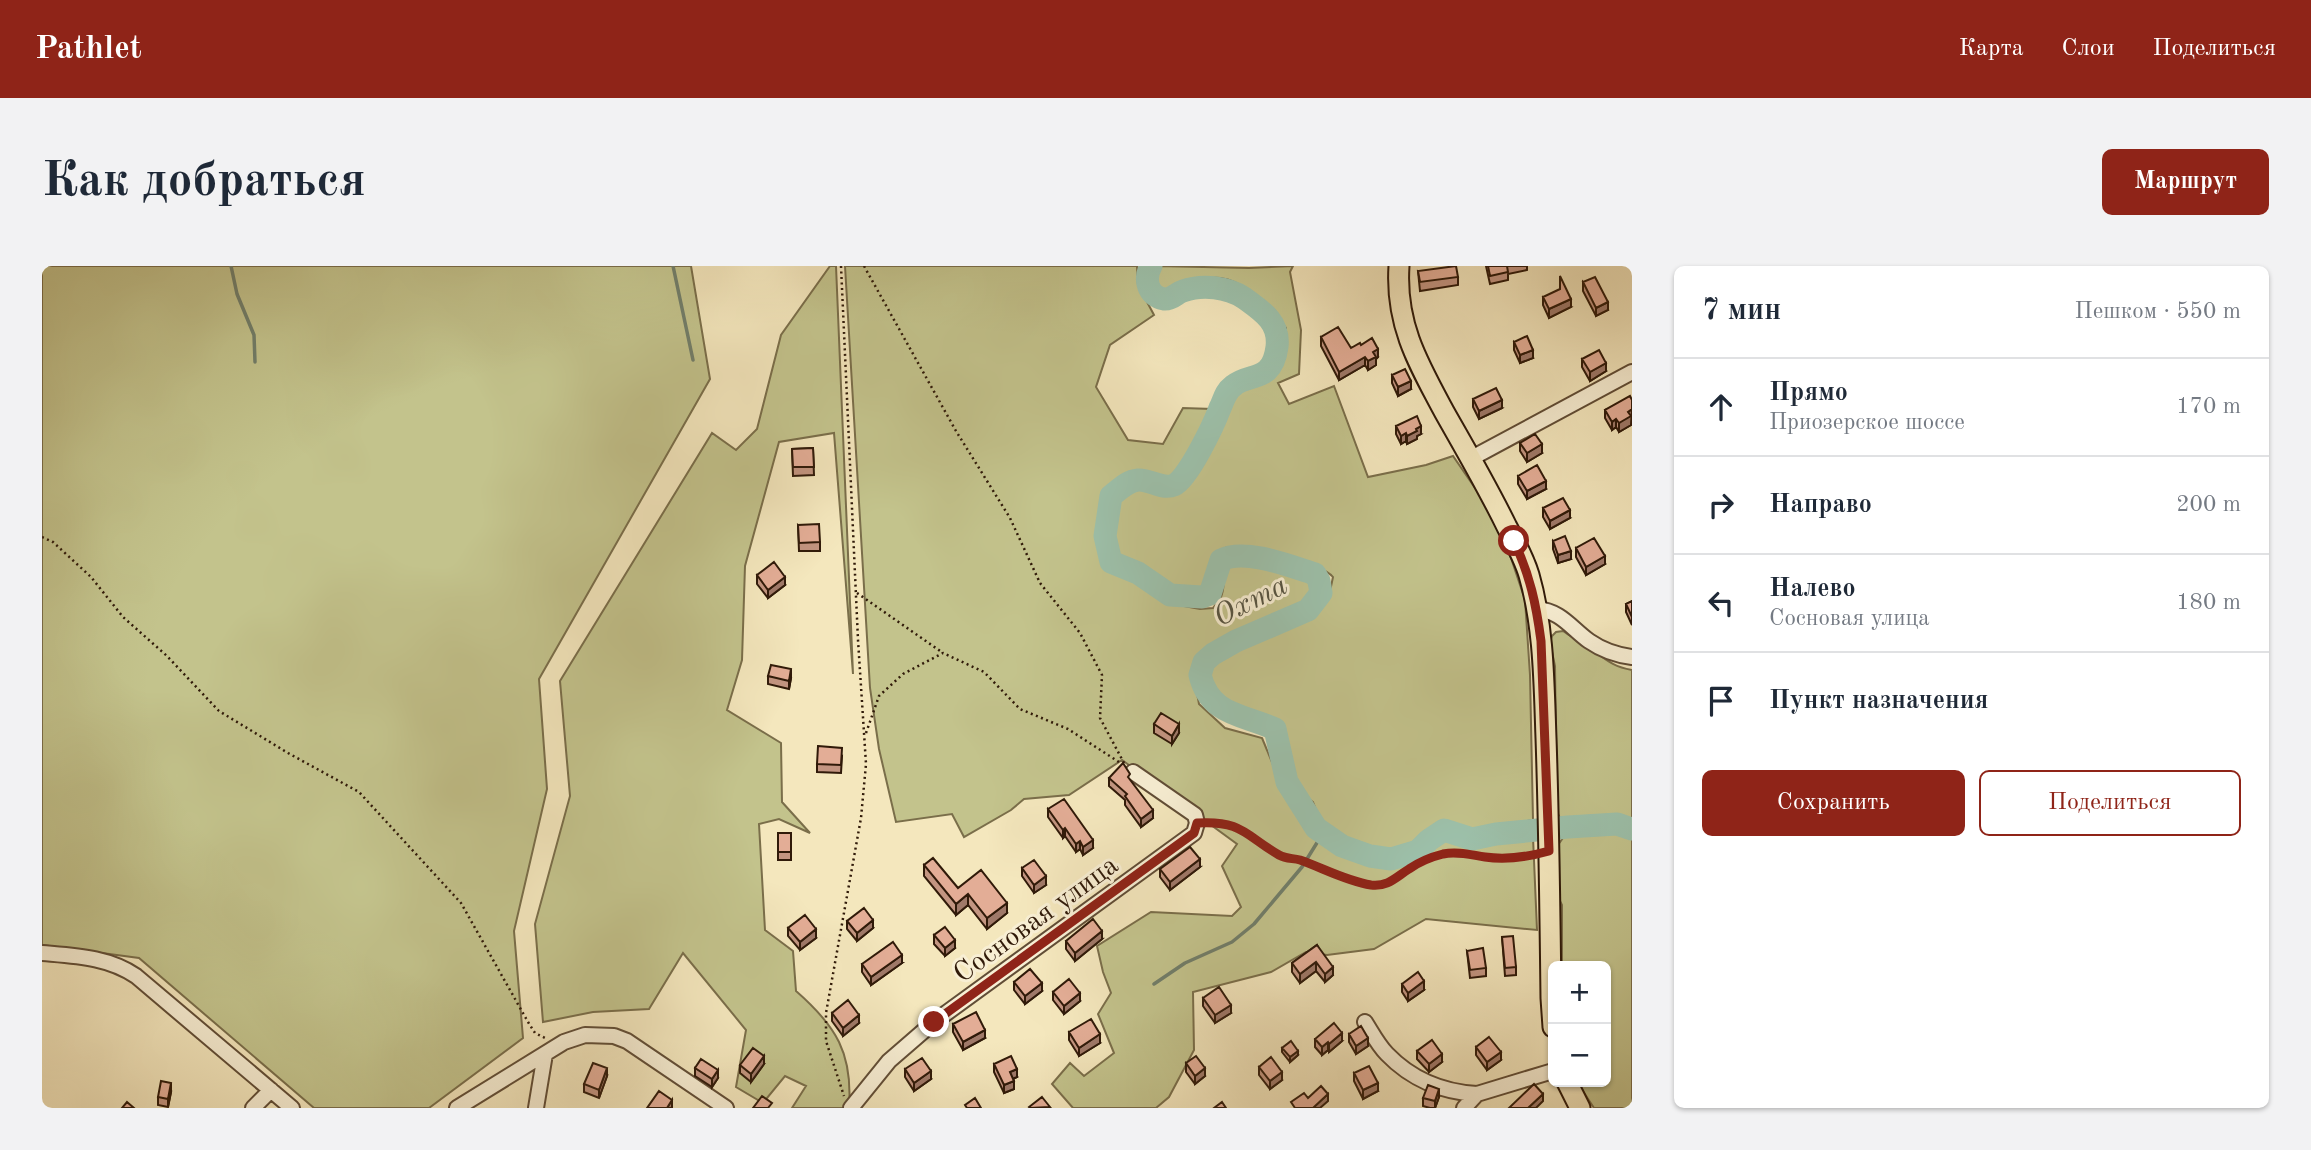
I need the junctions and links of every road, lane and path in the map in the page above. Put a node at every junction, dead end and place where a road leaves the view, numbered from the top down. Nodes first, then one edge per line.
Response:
1 (841, 266) edge
2 (864, 266) edge
3 (1399, 266) edge
4 (1632, 372) edge
5 (1470, 459) junction
6 (42, 537) edge
7 (856, 592) junction
8 (1537, 609) junction
9 (943, 653) junction
10 (1632, 657) edge
11 (864, 736) junction
12 (1132, 772) edge
13 (1196, 828) junction
14 (1549, 851) junction
15 (42, 953) edge
16 (1365, 1022) dead end
17 (1553, 1024) edge
18 (564, 1042) junction
19 (545, 1054) junction
20 (1548, 1073) edge
21 (1570, 1087) edge
22 (271, 1090) junction
23 (1477, 1094) junction
24 (848, 1102) edge
25 (253, 1108) edge
26 (292, 1108) edge
27 (457, 1108) edge
28 (536, 1108) edge
29 (726, 1108) edge
30 (1464, 1108) edge
31 (1580, 1108) edge

1 - 7 path
2 - 9 path
3 - 5 main road
4 - 5 street
5 - 8 main road
6 - 18 path
7 - 9 path
7 - 11 path
8 - 10 street
8 - 14 main road
9 - 11 path
11 - 24 path
12 - 13 street
13 - 14 path
13 - 24 street, Сосновая улица
14 - 17 main road
15 - 22 street
16 - 23 street
18 - 19 street
18 - 29 street
19 - 27 street
19 - 28 street
20 - 23 street
21 - 31 main road
22 - 25 street
22 - 26 street
23 - 30 street

